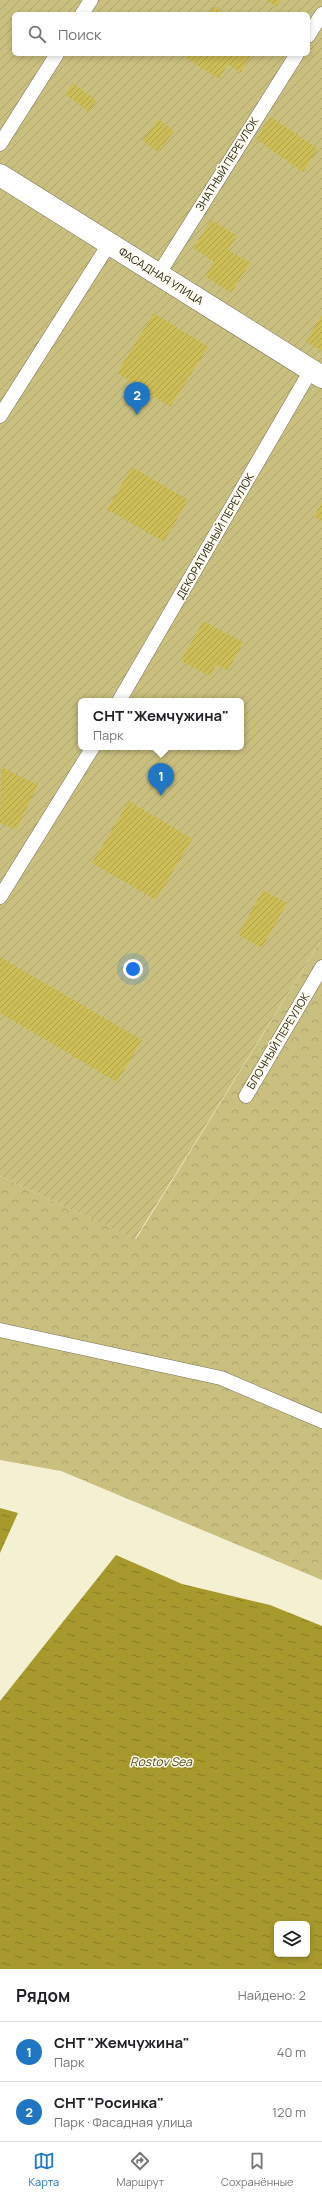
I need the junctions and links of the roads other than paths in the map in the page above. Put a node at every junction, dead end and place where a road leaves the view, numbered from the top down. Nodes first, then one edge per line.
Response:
1 (91, 0) edge
2 (83, 12) edge
3 (322, 14) edge
4 (310, 33) edge
5 (56, 56) edge
6 (296, 56) edge
7 (0, 144) edge
8 (0, 175) edge
9 (109, 244) junction
10 (158, 275) junction
11 (316, 374) edge
12 (0, 416) edge
13 (121, 698) edge
14 (91, 750) edge
15 (0, 897) edge
16 (322, 967) edge
17 (246, 1096) dead end
18 (0, 1330) edge
19 (322, 1421) edge

1 - 2 lane
3 - 4 lane
5 - 7 lane
6 - 10 lane, ЗНАТНЫЙ ПЕРЕУЛОК
8 - 9 street, ФАСАДНАЯ УЛИЦА
9 - 10 street, ФАСАДНАЯ УЛИЦА
9 - 12 lane
10 - 11 street, ФАСАДНАЯ УЛИЦА
11 - 13 lane, ДЕКОРАТИВНЫЙ ПЕРЕУЛОК
14 - 15 lane
16 - 17 lane, БЛОЧНЫЙ ПЕРЕУЛОК
18 - 19 lane

